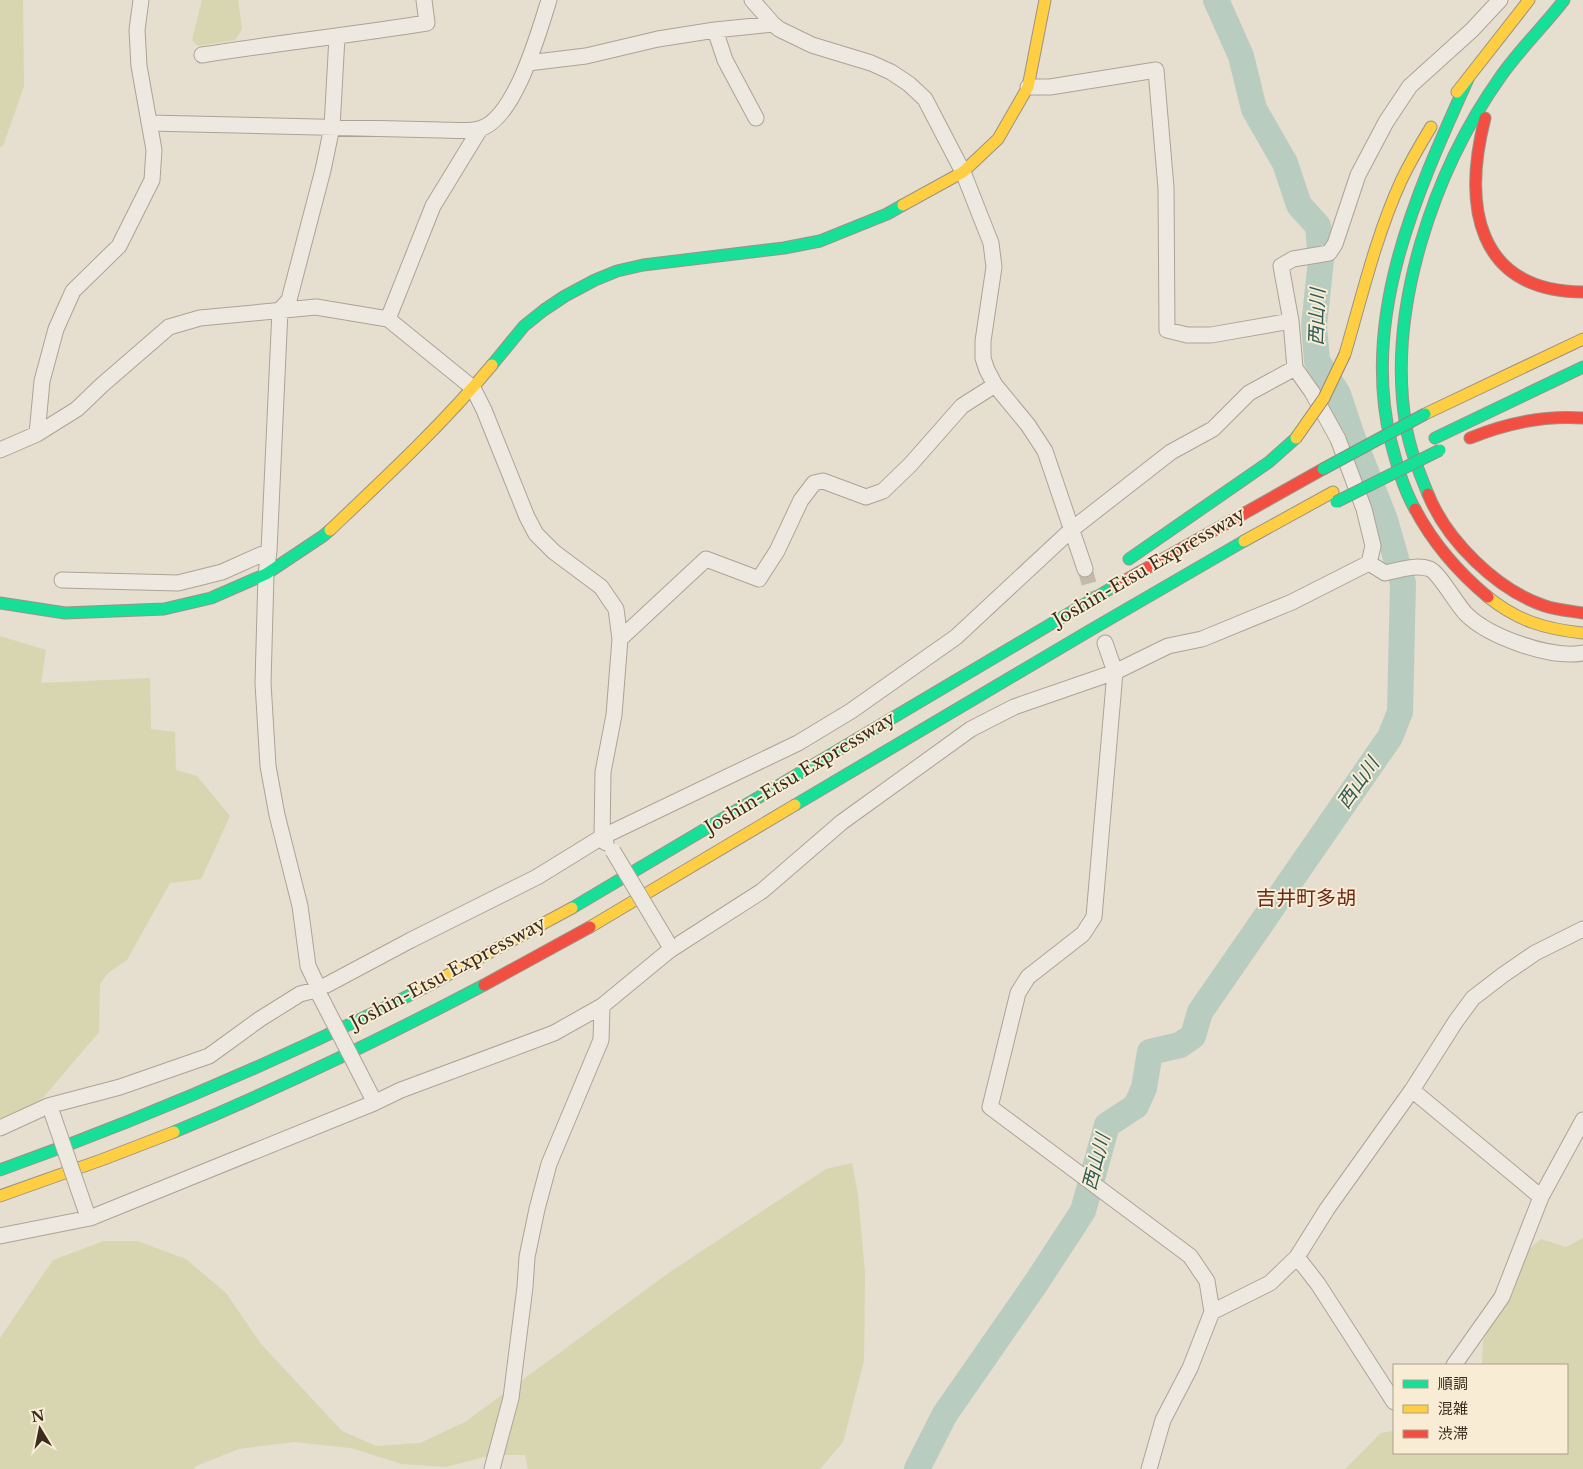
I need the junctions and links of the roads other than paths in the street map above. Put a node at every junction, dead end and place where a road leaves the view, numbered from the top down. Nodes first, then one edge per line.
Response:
1 (142, 0) edge
2 (424, 0) edge
3 (549, 0) edge
4 (752, 0) edge
5 (1045, 0) edge
6 (1500, 0) edge
7 (1529, 0) edge
8 (1564, 0) edge
9 (773, 24) junction
10 (715, 30) junction
11 (337, 37) junction
12 (202, 55) dead end
13 (1515, 56) junction
14 (528, 63) junction
15 (1468, 79) junction
16 (1028, 87) junction
17 (756, 118) dead end
18 (150, 123) junction
19 (332, 128) junction
20 (480, 129) junction
21 (963, 172) junction
22 (1583, 292) edge
23 (280, 310) junction
24 (388, 320) junction
25 (1291, 321) junction
26 (1583, 339) edge
27 (1583, 367) edge
28 (1295, 368) junction
29 (995, 384) junction
30 (473, 388) junction
31 (1583, 418) edge
32 (37, 434) junction
33 (0, 450) edge
34 (1335, 497) junction
35 (1071, 530) junction
36 (269, 552) junction
37 (1123, 563) dead end
38 (1369, 563) junction
39 (1085, 569) tunnel mouth
40 (266, 574) junction
41 (62, 580) dead end
42 (1066, 601) dead end
43 (0, 603) edge
44 (1583, 613) edge
45 (1583, 633) edge
46 (620, 639) junction
47 (1105, 643) dead end
48 (1583, 653) edge
49 (1115, 672) junction
50 (911, 706) junction
51 (602, 837) junction
52 (1583, 929) edge
53 (669, 946) junction
54 (320, 992) junction
55 (602, 1006) junction
56 (1412, 1090) junction
57 (373, 1099) junction
58 (50, 1109) junction
59 (1583, 1120) edge
60 (0, 1128) edge
61 (0, 1170) edge
62 (0, 1196) edge
63 (1541, 1198) junction
64 (88, 1214) junction
65 (0, 1236) edge
66 (1297, 1258) junction
67 (1212, 1312) junction
68 (1455, 1364) edge
69 (1393, 1400) edge
70 (492, 1469) edge
71 (1149, 1469) edge

1 - 18 street
2 - 11 street
3 - 14 street
4 - 9 street
5 - 16 main road
6 - 25 street
7 - 15 main road
8 - 13 main road
9 - 10 street
9 - 21 street
10 - 14 street
10 - 17 street
11 - 12 street
11 - 19 street
13 - 22 main road
13 - 44 main road
14 - 20 street
15 - 37 main road, bridge
15 - 45 main road
16 - 21 main road
16 - 25 street
18 - 19 street
18 - 32 street
19 - 20 street
19 - 23 street
20 - 24 street
21 - 29 street
21 - 30 main road
23 - 24 street
23 - 32 street
23 - 36 street
24 - 30 street
25 - 28 street
26 - 50 main road, Joshin-Etsu Expressway, bridge
27 - 34 main road, Joshin-Etsu Expressway
28 - 35 street
28 - 38 street
29 - 35 street
29 - 46 street
30 - 40 main road
30 - 46 street
31 - 34 main road, bridge
32 - 33 street
34 - 62 main road, Joshin-Etsu Expressway
35 - 39 street
35 - 51 street
36 - 40 street
36 - 41 street
38 - 48 street
38 - 49 street
40 - 43 main road
40 - 54 street
42 - 50 main road
46 - 51 street
47 - 49 street
49 - 53 street
49 - 67 street
50 - 61 main road, Joshin-Etsu Expressway
51 - 53 street, bridge
51 - 54 street
52 - 56 street
53 - 55 street
54 - 57 street, bridge
54 - 58 street
55 - 57 street
55 - 70 street
56 - 63 street
56 - 66 street
57 - 64 street
58 - 60 street
58 - 64 street, bridge
59 - 63 street
63 - 68 street
64 - 65 street
66 - 67 street
66 - 69 street
67 - 71 street

